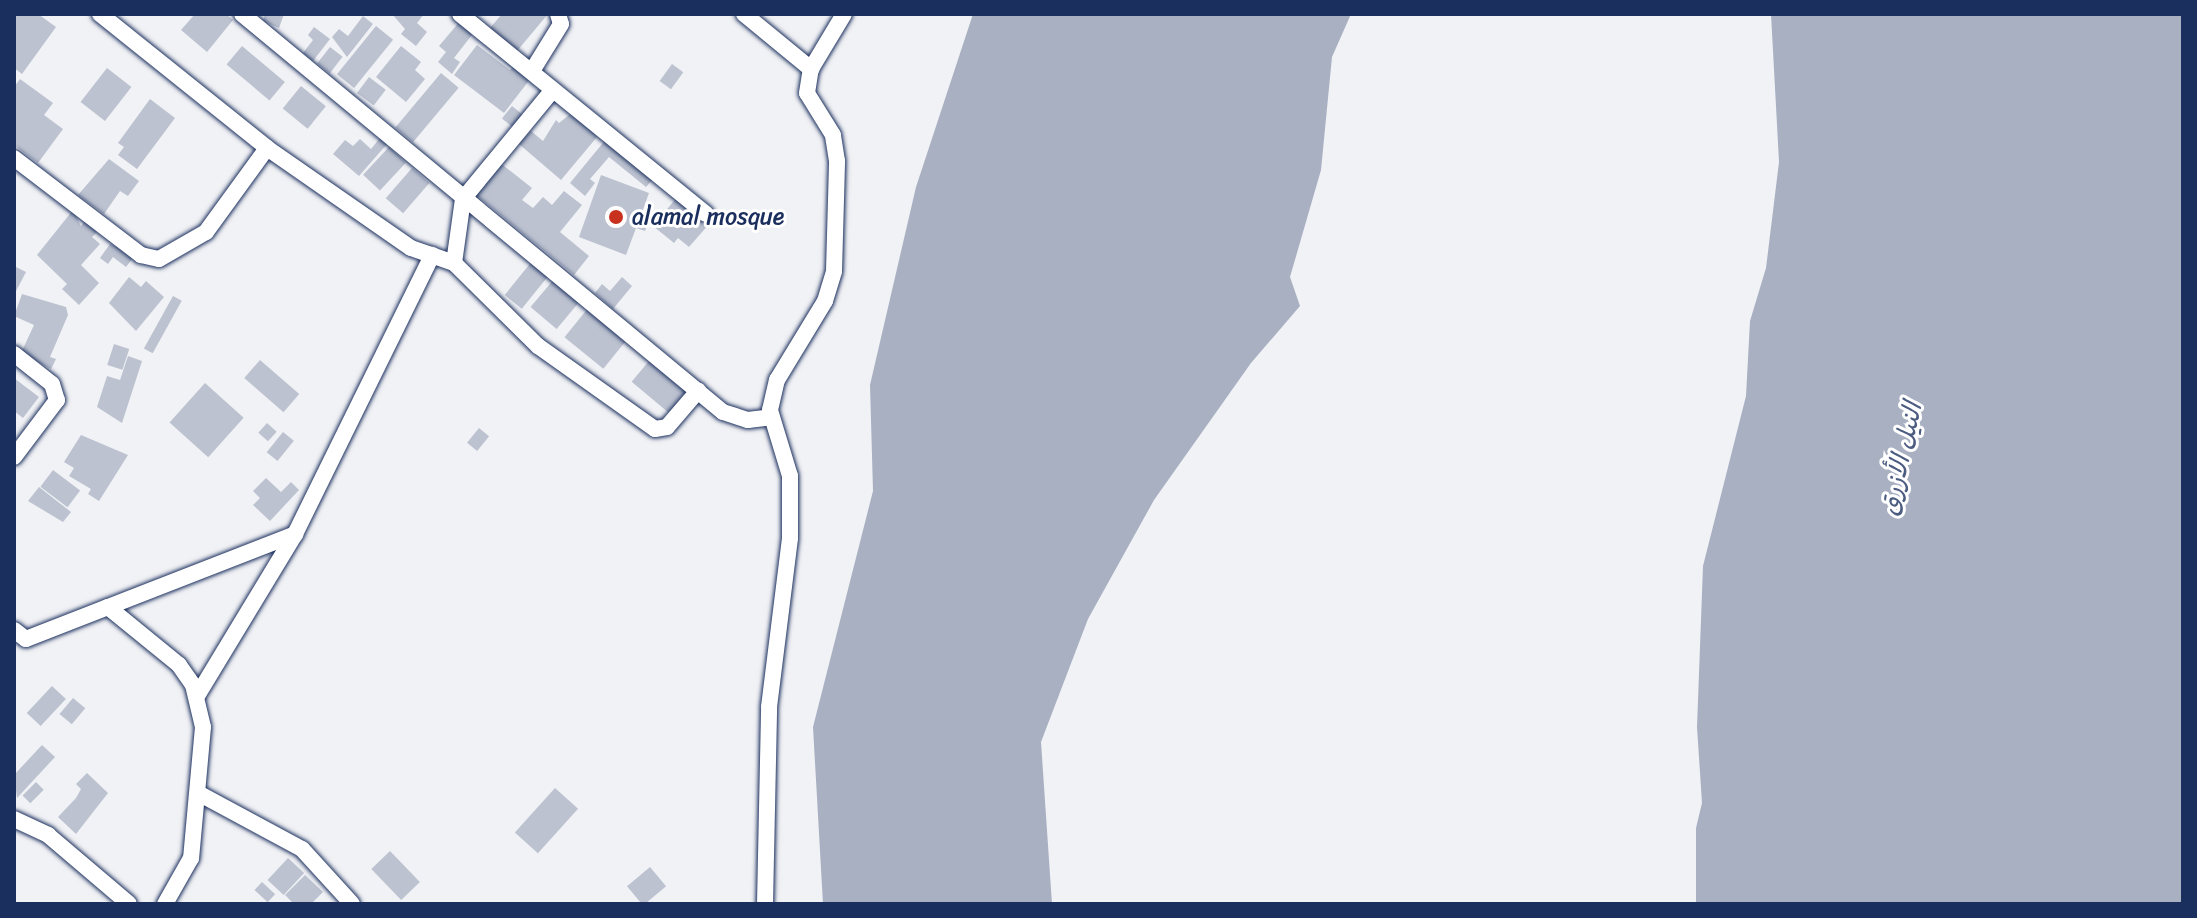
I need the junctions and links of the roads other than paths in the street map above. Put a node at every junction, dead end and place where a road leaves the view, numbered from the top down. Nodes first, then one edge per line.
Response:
1 (100, 14) edge
2 (242, 14) edge
3 (460, 14) edge
4 (558, 14) edge
5 (744, 14) edge
6 (844, 14) edge
7 (811, 69) junction
8 (532, 71) junction
9 (553, 90) junction
10 (267, 148) junction
11 (14, 158) edge
12 (463, 199) junction
13 (706, 214) dead end
14 (432, 255) junction
15 (454, 263) junction
16 (14, 354) edge
17 (698, 391) junction
18 (771, 417) junction
19 (14, 457) edge
20 (295, 534) junction
21 (108, 607) junction
22 (14, 630) edge
23 (197, 696) junction
24 (198, 793) junction
25 (14, 819) edge
26 (129, 904) edge
27 (165, 904) edge
28 (352, 904) edge
29 (765, 904) edge

1 - 10 street
2 - 12 street
3 - 8 street
4 - 8 street
5 - 7 street
6 - 7 street
7 - 18 street
8 - 9 street
9 - 12 street
9 - 13 street
10 - 11 street
10 - 14 street
12 - 15 street
12 - 17 street
14 - 15 street
14 - 20 street
15 - 17 street
16 - 19 street
17 - 18 street
18 - 29 street
20 - 21 street
20 - 23 street
21 - 22 street
21 - 23 street
23 - 24 street
24 - 27 street
24 - 28 street
25 - 26 street

